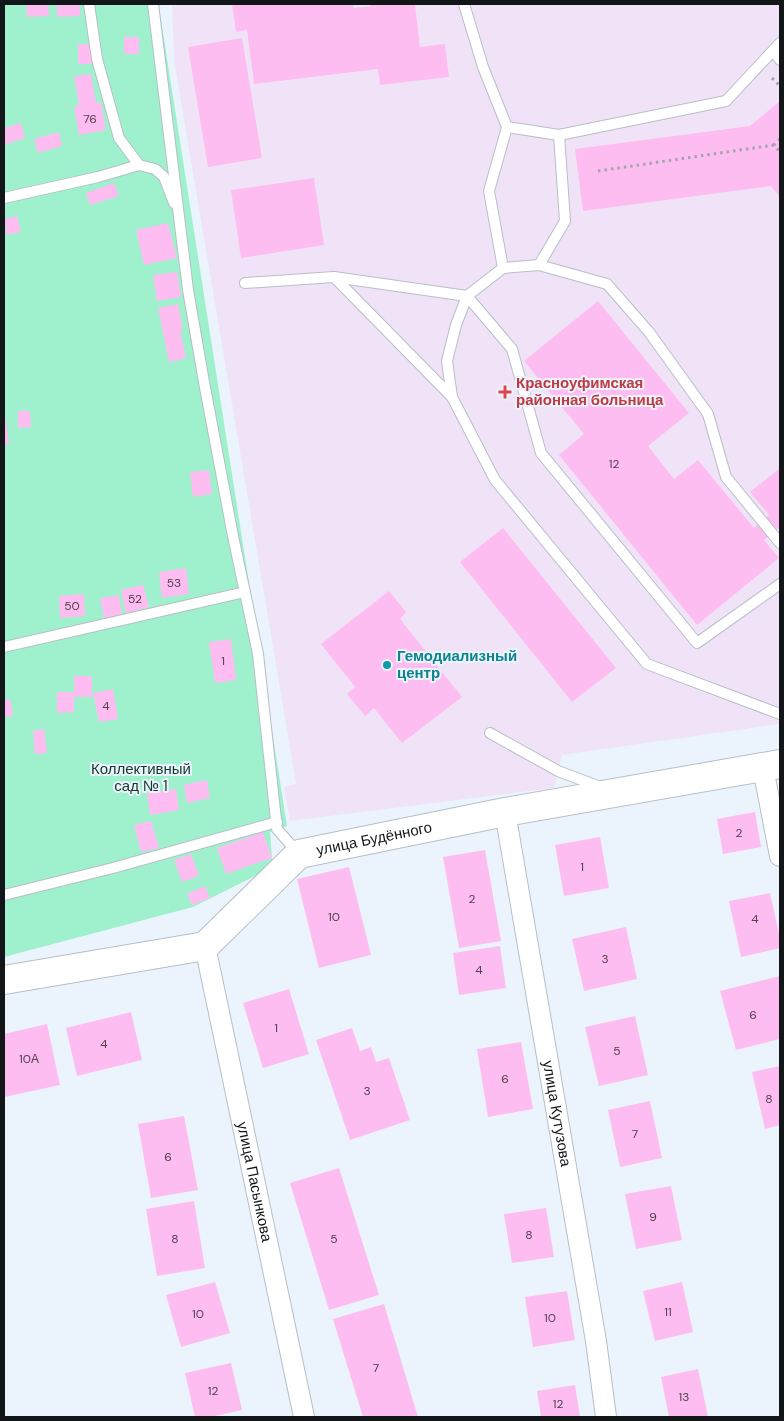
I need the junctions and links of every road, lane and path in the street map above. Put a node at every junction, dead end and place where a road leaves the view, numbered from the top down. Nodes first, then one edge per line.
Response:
1 (89, 4) edge
2 (153, 4) edge
3 (464, 4) edge
4 (777, 47) edge
5 (780, 60) edge
6 (507, 127) junction
7 (559, 135) junction
8 (780, 139) edge
9 (774, 145) junction
10 (780, 152) edge
11 (139, 165) junction
12 (598, 171) dead end
13 (4, 198) edge
14 (180, 218) junction
15 (539, 266) junction
16 (503, 268) junction
17 (334, 276) junction
18 (245, 283) dead end
19 (467, 296) junction
20 (452, 397) junction
21 (780, 543) edge
22 (780, 584) edge
23 (245, 592) junction
24 (4, 647) edge
25 (780, 714) edge
26 (490, 733) dead end
27 (771, 766) edge
28 (618, 793) junction
29 (505, 812) junction
30 (277, 822) junction
31 (299, 854) junction
32 (780, 856) edge
33 (4, 895) edge
34 (206, 946) junction
35 (4, 980) edge
36 (304, 1417) edge
37 (606, 1417) edge

1 - 11 lane
2 - 14 lane
3 - 6 lane
4 - 5 lane
4 - 7 lane
6 - 7 lane
6 - 16 lane
7 - 15 lane
8 - 9 path
9 - 10 path
9 - 12 path
11 - 13 lane
11 - 14 lane
14 - 23 lane
15 - 16 lane
15 - 21 lane
16 - 19 lane
17 - 18 lane
17 - 19 lane
17 - 20 lane
19 - 20 lane
19 - 22 lane
20 - 25 lane
23 - 24 lane
23 - 30 lane
26 - 28 lane
27 - 28 street, улица Будённого
27 - 32 street
28 - 29 street, улица Будённого
29 - 31 street, улица Будённого
29 - 37 street, улица Кутузова
30 - 31 lane
30 - 33 lane
31 - 34 street, улица Будённого
34 - 35 street
34 - 36 street, улица Пасынкова

